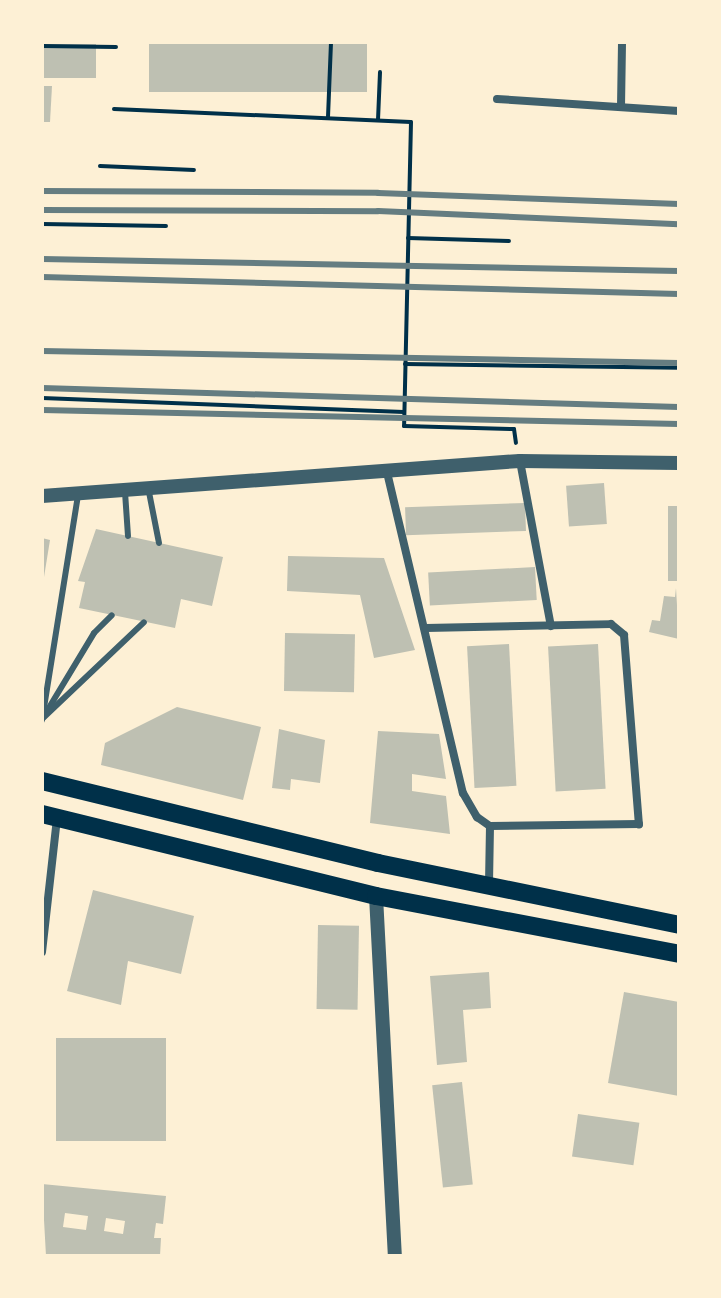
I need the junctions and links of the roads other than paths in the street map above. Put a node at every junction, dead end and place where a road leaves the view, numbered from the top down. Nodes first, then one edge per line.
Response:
1 (622, 42) edge
2 (497, 99) dead end
3 (621, 107) junction
4 (679, 111) edge
5 (520, 461) junction
6 (679, 463) edge
7 (386, 468) junction
8 (148, 486) junction
9 (124, 487) junction
10 (79, 492) junction
11 (42, 496) edge
12 (128, 536) dead end
13 (159, 543) dead end
14 (112, 615) dead end
15 (144, 622) dead end
16 (551, 626) junction
17 (426, 628) junction
18 (42, 719) edge
19 (42, 781) edge
20 (49, 816) edge
21 (490, 826) junction
22 (489, 887) junction
23 (376, 896) junction
24 (679, 925) edge
25 (42, 952) edge
26 (679, 954) edge
27 (395, 1256) edge

1 - 3 street
2 - 3 street
3 - 4 street
5 - 6 street
5 - 7 street
5 - 16 street
7 - 8 street
7 - 17 street
8 - 9 street
8 - 13 lane
9 - 10 street
9 - 12 lane
10 - 11 street
10 - 18 lane
14 - 18 lane
15 - 18 lane
16 - 17 street
16 - 21 street
17 - 21 street
19 - 22 main road
20 - 23 main road
20 - 25 street
21 - 22 street
22 - 24 main road
23 - 26 main road
23 - 27 street

